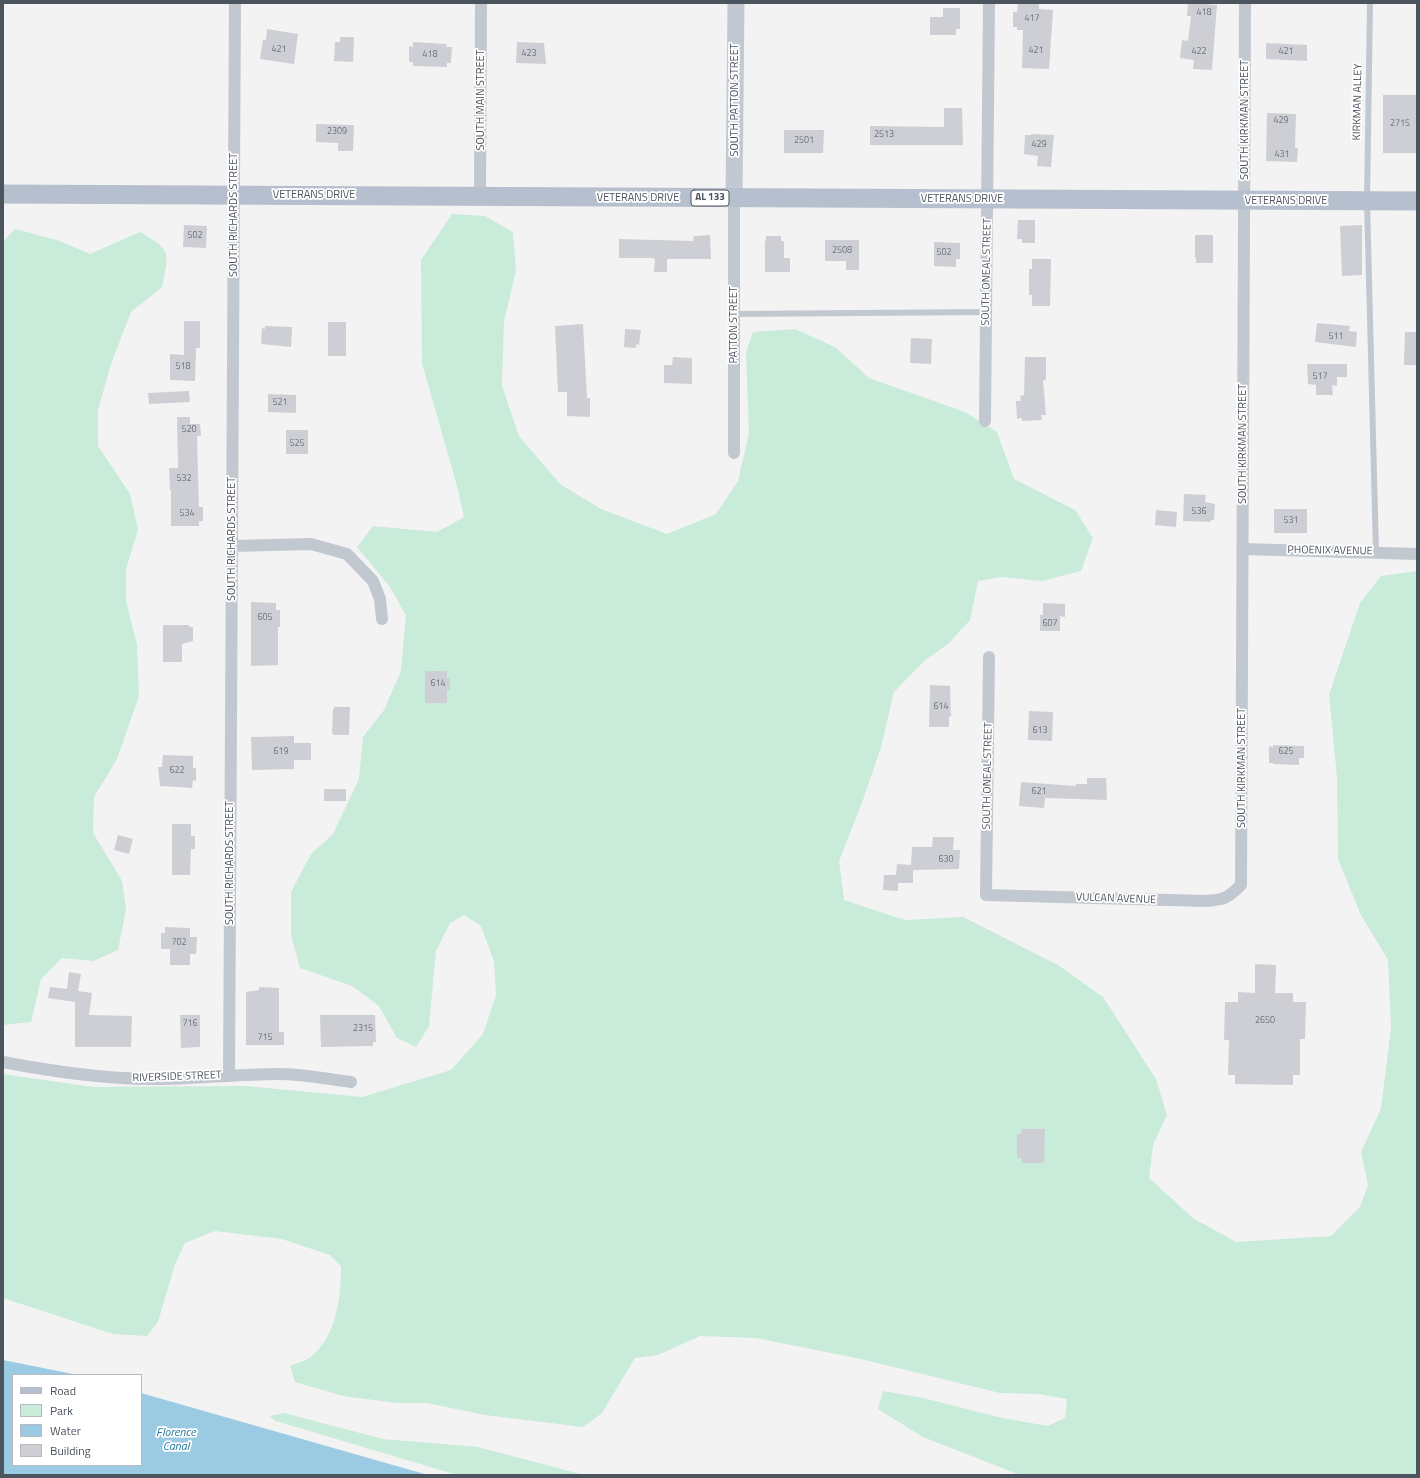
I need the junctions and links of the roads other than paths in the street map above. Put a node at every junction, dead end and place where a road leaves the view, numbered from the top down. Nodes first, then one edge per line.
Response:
1 (235, 3) edge
2 (481, 3) edge
3 (736, 3) edge
4 (989, 3) edge
5 (1245, 3) edge
6 (1370, 3) edge
7 (3, 194) edge
8 (234, 195) junction
9 (480, 196) junction
10 (734, 198) junction
11 (988, 199) junction
12 (1244, 200) junction
13 (1367, 201) junction
14 (1417, 201) edge
15 (986, 312) junction
16 (734, 314) junction
17 (985, 421) dead end
18 (734, 453) dead end
19 (232, 546) junction
20 (1243, 549) junction
21 (1376, 552) junction
22 (1417, 554) edge
23 (382, 619) dead end
24 (990, 657) dead end
25 (1241, 885) joint
26 (986, 895) joint
27 (3, 1062) edge
28 (229, 1075) junction
29 (351, 1082) dead end

1 - 8 street, SOUTH RICHARDS STREET
2 - 9 street, SOUTH MAIN STREET
3 - 10 street, SOUTH PATTON STREET
4 - 11 street, SOUTH ONEAL STREET
5 - 12 street, SOUTH KIRKMAN STREET
6 - 13 lane, KIRKMAN ALLEY
7 - 8 main road, VETERANS DRIVE / AL 133
8 - 9 main road, VETERANS DRIVE / AL 133
8 - 19 street, SOUTH RICHARDS STREET
9 - 10 main road, VETERANS DRIVE / AL 133
10 - 11 main road, VETERANS DRIVE / AL 133
10 - 16 street, PATTON STREET
11 - 12 main road, VETERANS DRIVE / AL 133
11 - 15 street, SOUTH ONEAL STREET
12 - 13 main road, VETERANS DRIVE / AL 133
12 - 20 street, SOUTH KIRKMAN STREET
13 - 14 main road, VETERANS DRIVE / AL 133
13 - 21 lane, KIRKMAN ALLEY
15 - 16 lane
15 - 17 street, SOUTH ONEAL STREET
16 - 18 street, PATTON STREET
19 - 23 street
19 - 28 street, SOUTH RICHARDS STREET
20 - 21 street, PHOENIX AVENUE
20 - 25 street, SOUTH KIRKMAN STREET
21 - 22 street, PHOENIX AVENUE
24 - 26 street, SOUTH ONEAL STREET
25 - 26 street, VULCAN AVENUE
27 - 28 street, RIVERSIDE STREET
28 - 29 street, RIVERSIDE STREET

